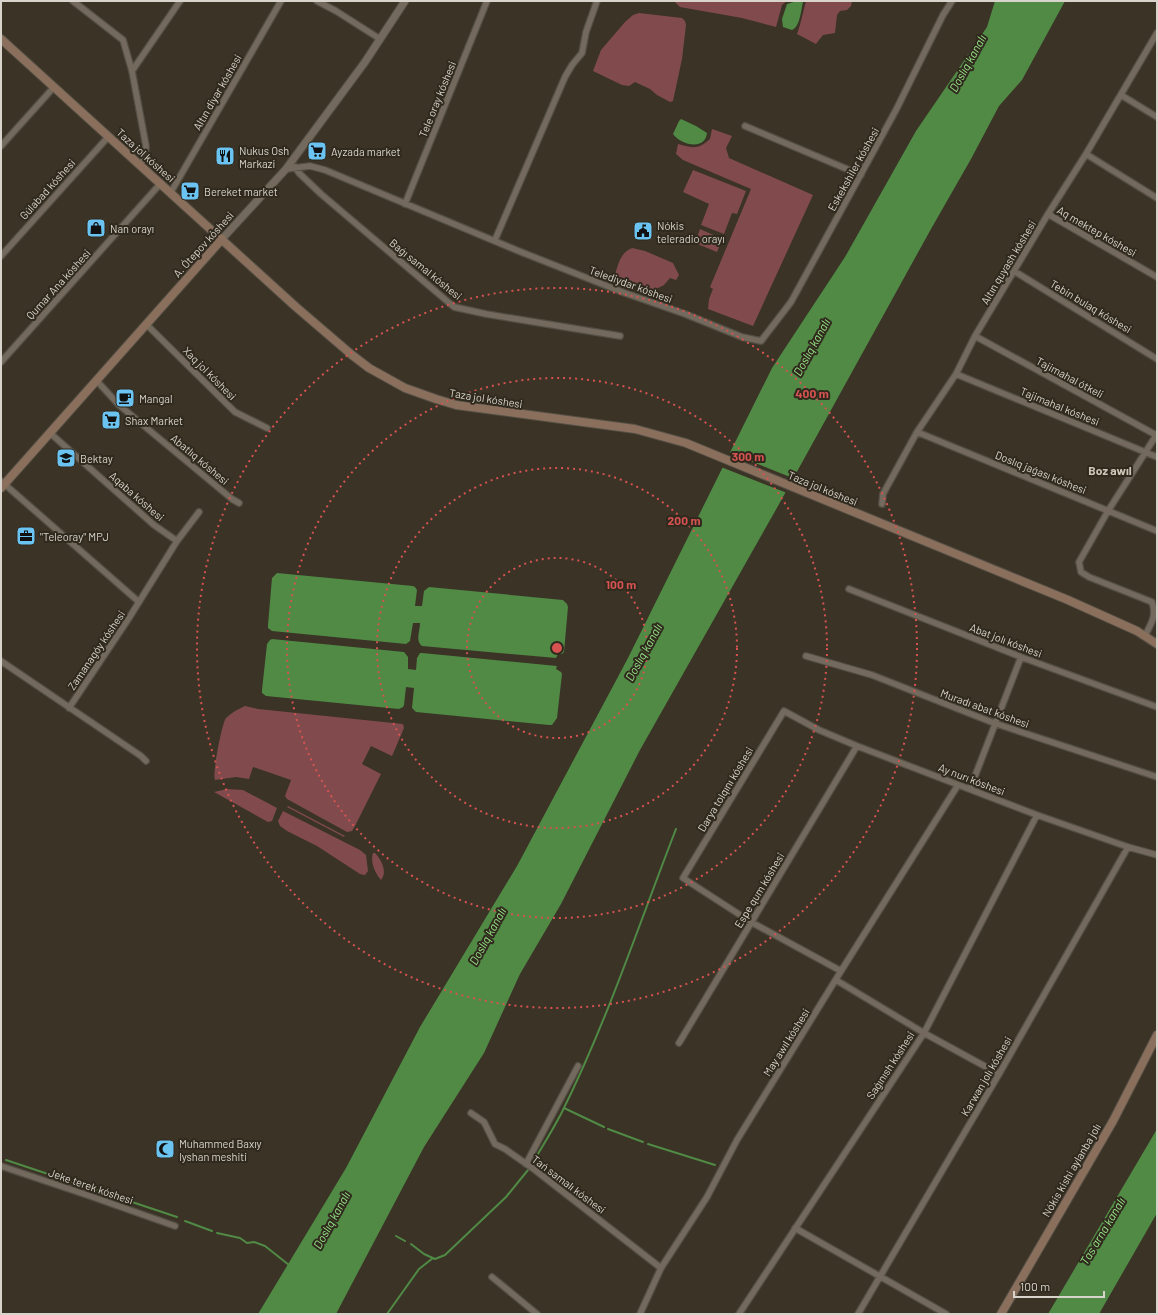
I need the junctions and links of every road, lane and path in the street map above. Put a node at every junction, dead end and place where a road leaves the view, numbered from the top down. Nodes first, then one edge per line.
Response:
1 (73, 1) edge
2 (180, 1) edge
3 (281, 1) edge
4 (318, 1) edge
5 (405, 1) edge
6 (487, 1) edge
7 (597, 1) edge
8 (952, 1) edge
9 (1157, 33) edge
10 (1, 39) edge
11 (380, 39) junction
12 (132, 71) junction
13 (54, 87) junction
14 (1121, 95) junction
15 (1157, 117) edge
16 (746, 126) dead end
17 (109, 136) junction
18 (1, 146) edge
19 (1086, 154) junction
20 (140, 164) junction
21 (295, 167) junction
22 (286, 170) junction
23 (861, 175) junction
24 (161, 184) junction
25 (171, 192) junction
26 (1157, 198) edge
27 (405, 204) junction
28 (1048, 214) junction
29 (222, 239) junction
30 (495, 240) junction
31 (1, 256) edge
32 (1014, 271) junction
33 (1157, 277) edge
34 (146, 324) junction
35 (620, 336) dead end
36 (975, 336) junction
37 (761, 341) joint
38 (1157, 359) edge
39 (1, 362) edge
40 (956, 374) junction
41 (96, 380) junction
42 (267, 428) dead end
43 (918, 432) junction
44 (50, 433) junction
45 (1157, 434) edge
46 (1146, 453) junction
47 (1157, 457) edge
48 (2, 484) edge
49 (239, 503) dead end
50 (882, 504) dead end
51 (1108, 511) junction
52 (198, 512) dead end
53 (1157, 531) edge
54 (177, 541) junction
55 (849, 589) dead end
56 (139, 602) junction
57 (1156, 612) edge
58 (1145, 636) junction
59 (1157, 644) edge
60 (806, 656) dead end
61 (1021, 657) junction
62 (1, 661) edge
63 (1157, 707) edge
64 (69, 708) junction
65 (784, 711) joint
66 (994, 724) junction
67 (857, 746) junction
68 (146, 760) dead end
69 (1157, 777) edge
70 (958, 785) junction
71 (970, 789) junction
72 (1037, 815) junction
73 (1128, 847) junction
74 (1157, 855) edge
75 (751, 922) junction
76 (841, 971) junction
77 (836, 980) junction
78 (924, 1033) junction
79 (1157, 1035) edge
80 (679, 1044) dead end
81 (578, 1066) dead end
82 (999, 1074) junction
83 (471, 1113) dead end
84 (526, 1164) junction
85 (1, 1166) edge
86 (175, 1226) dead end
87 (796, 1228) junction
88 (661, 1268) junction
89 (880, 1276) junction
90 (492, 1277) dead end
91 (537, 1314) edge
92 (640, 1314) edge
93 (739, 1314) edge
94 (858, 1314) edge
95 (946, 1314) edge
96 (1001, 1314) edge

1 - 12 street
2 - 12 street
3 - 25 street, Altın diyar kóshesi
4 - 11 street
5 - 11 street, A. Ótepov kóshesi
6 - 27 street, Tele oray kóshesi
7 - 30 street
8 - 23 street, Eskekshiler kóshesi
9 - 14 street, Altın quyash kóshesi
10 - 13 main road, Taza jol kóshesi
11 - 22 street, A. Ótepov kóshesi
12 - 20 street
13 - 17 main road, Taza jol kóshesi
13 - 18 street
14 - 15 street
14 - 19 street, Altın quyash kóshesi
16 - 23 street
17 - 20 main road, Taza jol kóshesi
17 - 31 street, Gúlabad kóshesi
19 - 26 street
19 - 28 street, Altın quyash kóshesi
20 - 24 main road, Taza jol kóshesi
21 - 22 street, Telediydar kóshesi
21 - 27 street, Telediydar kóshesi
21 - 35 street, Baǵı samal kóshesi
22 - 29 street, A. Ótepov kóshesi
23 - 37 street, Eskekshiler kóshesi
24 - 25 main road, Taza jol kóshesi
24 - 39 street, Qumar Ana kóshesi
25 - 29 main road, Taza jol kóshesi
27 - 30 street, Telediydar kóshesi
28 - 32 street, Altın quyash kóshesi
28 - 33 street, Aq mektep kóshesi
29 - 34 main road, A. Ótepov kóshesi
29 - 58 main road, Taza jol kóshesi
30 - 37 street, Telediydar kóshesi
32 - 36 street, Altın quyash kóshesi
32 - 38 street, Tebin bulaq kóshesi
34 - 41 main road, A. Ótepov kóshesi
34 - 42 street, Xaq jol kóshesi
36 - 40 street, Altın quyash kóshesi
36 - 45 street, Tajimahal ótkeli
40 - 43 street, Altın quyash kóshesi
40 - 46 street, Tajimahal kóshesi
41 - 44 main road, A. Ótepov kóshesi
41 - 49 street, Abatlıq kóshesi
43 - 50 street, Altın quyash kóshesi
43 - 51 street, Doslıq jaǵası kóshesi
44 - 48 main road, A. Ótepov kóshesi
44 - 54 street, Aqaba kóshesi
45 - 46 street
46 - 47 street, Tajimahal kóshesi
46 - 51 street
48 - 56 street
51 - 53 street, Doslıq jaǵası kóshesi
51 - 57 street
52 - 54 street, Zamanagóy kóshesi
54 - 56 street, Zamanagóy kóshesi
55 - 61 street, Abat jolı kóshesi
56 - 64 street, Zamanagóy kóshesi
57 - 58 street
58 - 59 main road
60 - 66 street, Muradı abat kóshesi
61 - 63 street, Abat jolı kóshesi
61 - 66 street
62 - 64 street
64 - 68 street
65 - 67 street, Ay nurı kóshesi
65 - 75 street, Darya tolqını kóshesi
66 - 69 street, Muradı abat kóshesi
66 - 71 street
67 - 70 street, Ay nurı kóshesi
67 - 75 street, Espe qum kóshesi
70 - 71 street, Ay nurı kóshesi
70 - 76 street, May awıl kóshesi
71 - 72 street, Ay nurı kóshesi
72 - 73 street, Ay nurı kóshesi
72 - 78 street, Saǵınısh kóshesi
73 - 74 street, Ay nurı kóshesi
73 - 82 street, Karwan jolı kóshesi
75 - 76 street
75 - 80 street, Espe qum kóshesi
76 - 77 street, May awıl kóshesi
77 - 78 street
77 - 88 street, May awıl kóshesi
78 - 82 street
78 - 87 street, Saǵınısh kóshesi
79 - 96 main road, Nókis kishi aylanba jolı
81 - 84 street
82 - 89 street, Karwan jolı kóshesi
83 - 84 street, Tań samalı kóshesi
84 - 88 street, Tań samalı kóshesi
85 - 86 street, Jeke terek kóshesi
87 - 89 street
87 - 93 street, Saǵınısh kóshesi
88 - 92 street, May awıl kóshesi
89 - 94 street, Karwan jolı kóshesi
89 - 95 street
90 - 91 street

